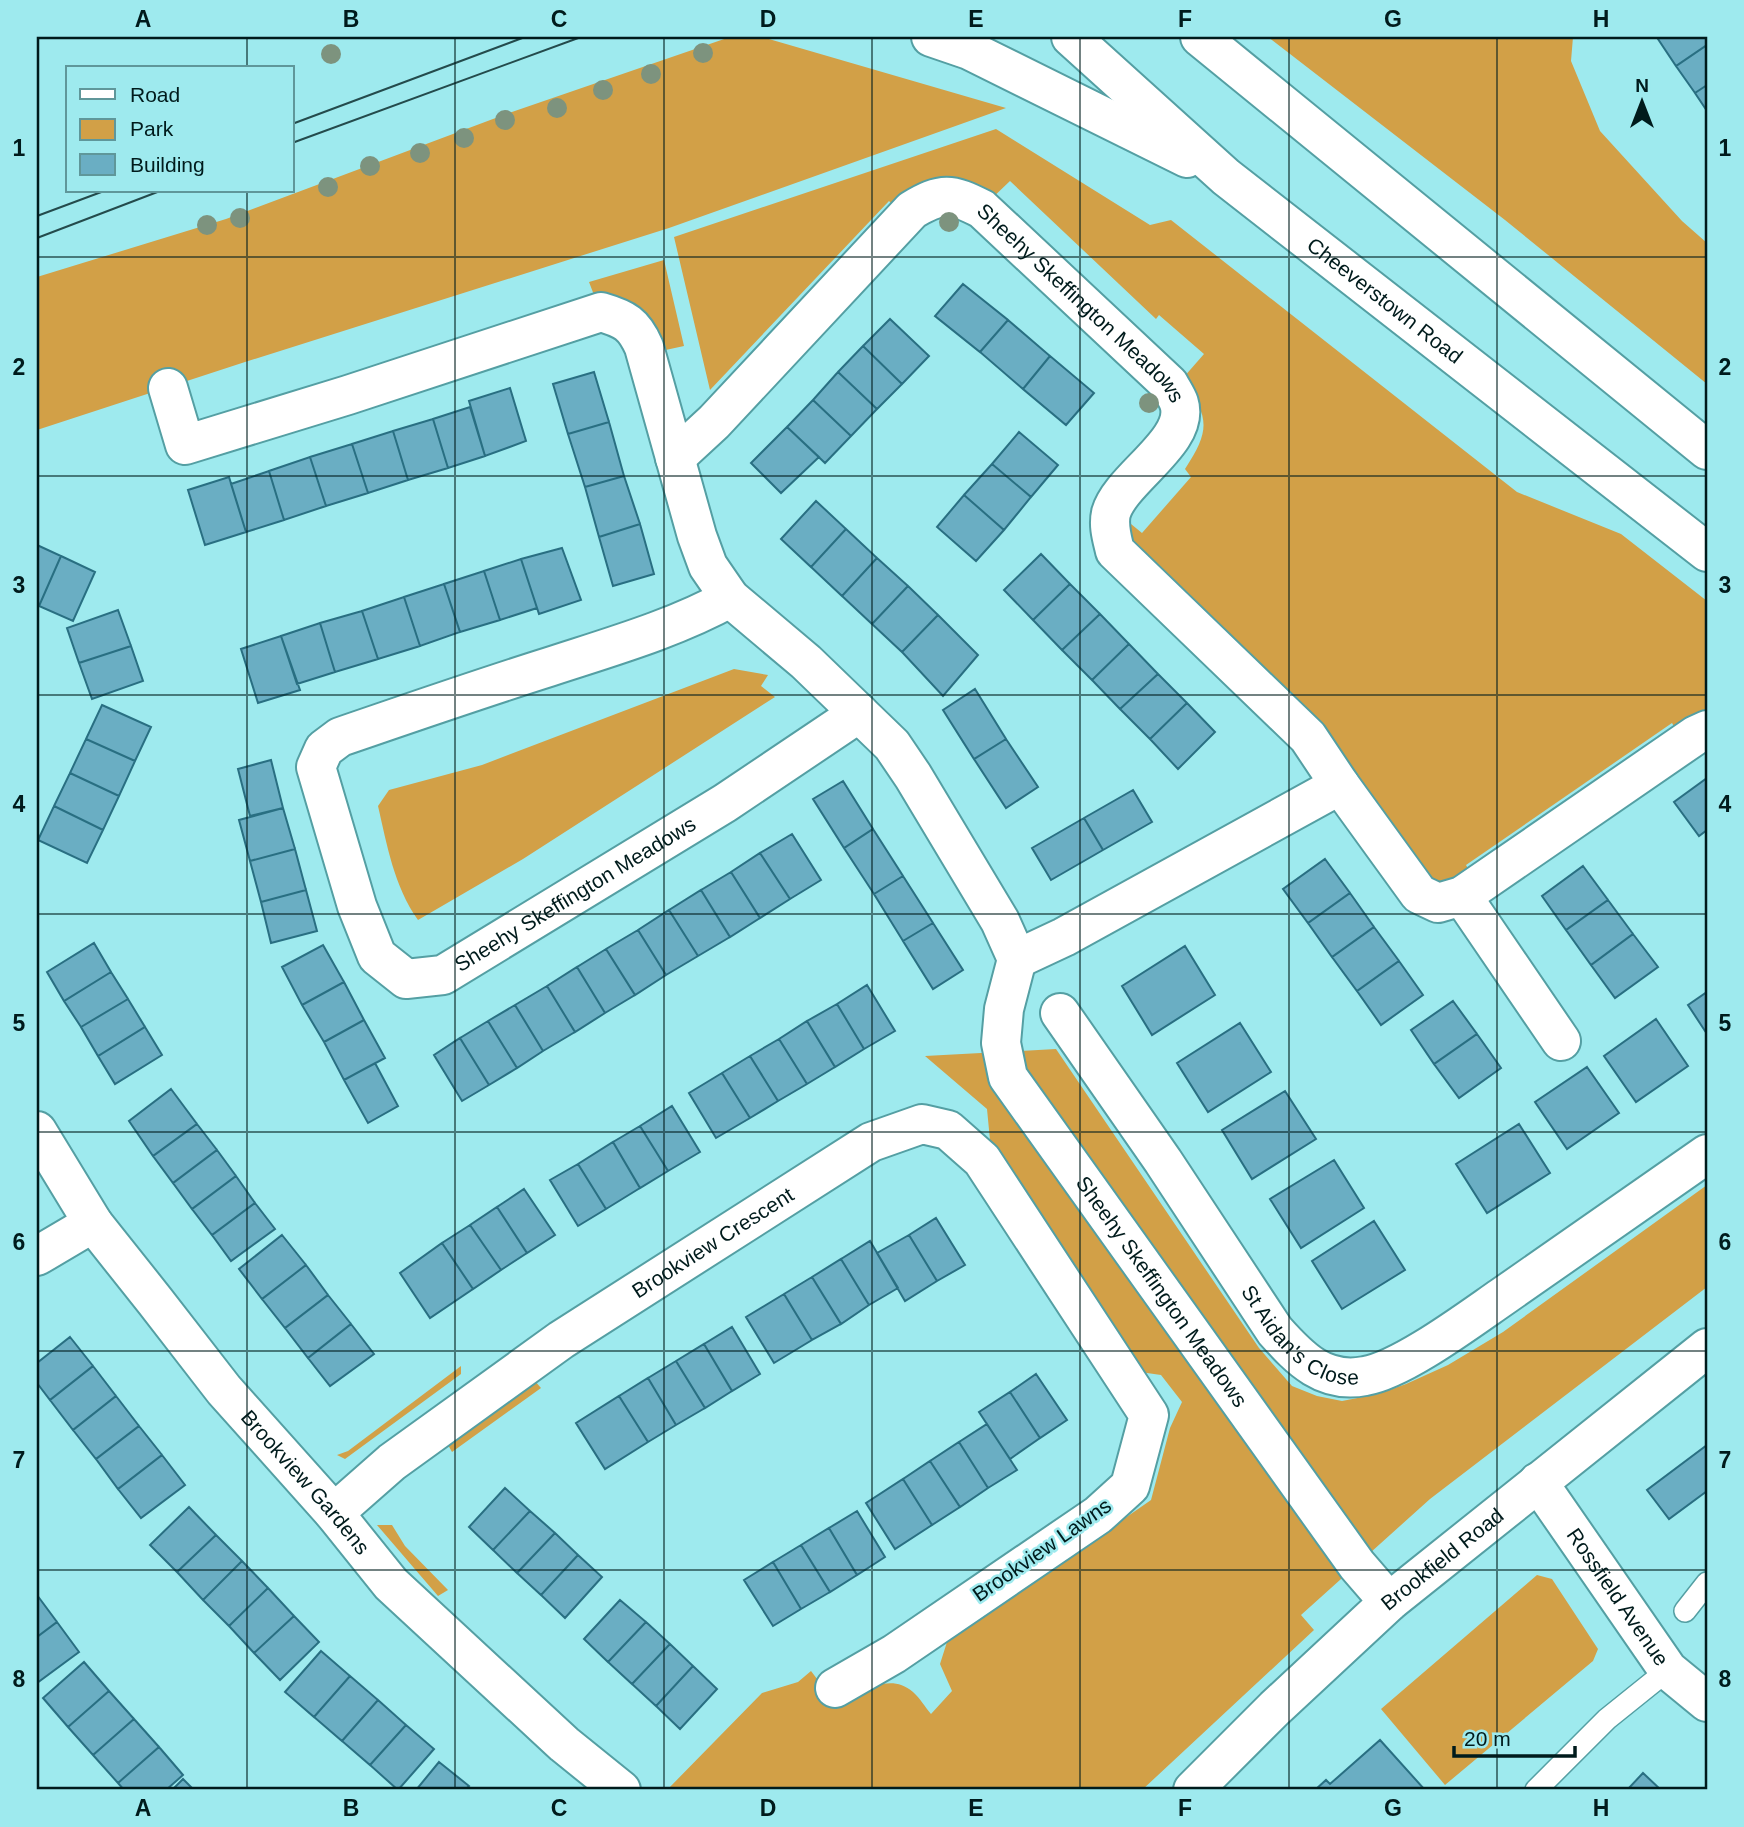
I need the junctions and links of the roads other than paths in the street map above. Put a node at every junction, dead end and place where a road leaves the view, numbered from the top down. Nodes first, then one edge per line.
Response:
1 (932, 37) edge
2 (1071, 37) edge
3 (1200, 37) edge
4 (1226, 177) junction
5 (168, 388) dead end
6 (1707, 450) edge
7 (675, 458) junction
8 (1707, 552) edge
9 (730, 598) junction
10 (859, 713) junction
11 (1707, 730) edge
12 (1340, 785) junction
13 (1462, 897) junction
14 (1017, 959) junction
15 (1060, 1013) dead end
16 (1561, 1041) dead end
17 (37, 1131) edge
18 (1707, 1154) edge
19 (93, 1223) junction
20 (37, 1256) edge
21 (1064, 1289) joint
22 (1707, 1348) edge
23 (1538, 1482) junction
24 (334, 1513) junction
25 (1707, 1583) edge
26 (1389, 1602) junction
27 (1685, 1611) dead end
28 (1668, 1670) junction
29 (835, 1688) dead end
30 (1707, 1702) edge
31 (621, 1790) edge
32 (1193, 1790) edge
33 (1536, 1790) edge

1 - 4 street
2 - 4 street, Cheeverstown Road
3 - 6 street
4 - 8 street, Cheeverstown Road
5 - 7 street
7 - 9 street
7 - 12 street, Sheehy Skeffington Meadows
9 - 10 street
9 - 10 street, Sheehy Skeffington Meadows
10 - 14 street
11 - 13 street
12 - 13 street, Sheehy Skeffington Meadows
12 - 14 street
13 - 16 street
14 - 26 street, Sheehy Skeffington Meadows
15 - 18 street, St Aidan's Close
17 - 19 street, Brookview Gardens
19 - 20 street
19 - 24 street, Brookview Gardens
21 - 24 street, Brookview Crescent
21 - 29 street, Brookview Lawns
22 - 23 street, Brookfield Road
23 - 26 street, Brookfield Road
23 - 28 street, Rossfield Avenue
24 - 31 street, Brookview Gardens
25 - 27 lane
26 - 32 street, Brookfield Road
28 - 30 street, Rossfield Avenue
28 - 33 lane

